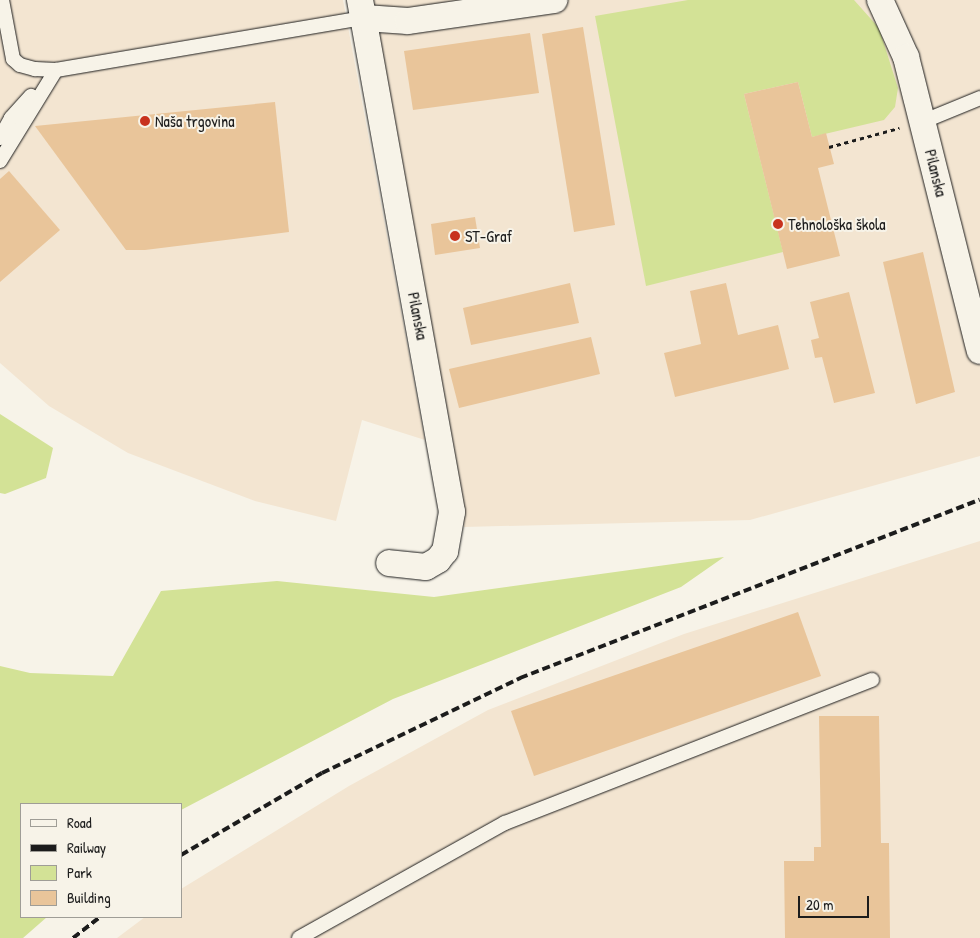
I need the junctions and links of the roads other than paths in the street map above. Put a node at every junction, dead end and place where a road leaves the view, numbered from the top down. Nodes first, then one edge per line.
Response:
1 (2, 0) edge
2 (554, 0) edge
3 (880, 0) edge
4 (362, 9) edge
5 (56, 70) junction
6 (980, 98) edge
7 (924, 121) junction
8 (0, 138) edge
9 (0, 161) edge
10 (980, 351) edge
11 (389, 563) dead end
12 (872, 680) dead end
13 (298, 938) edge

1 - 5 lane
2 - 4 street
3 - 7 street, Pilanska
4 - 5 lane
4 - 11 street, Pilanska
5 - 8 lane
5 - 9 lane
6 - 7 lane
7 - 10 street, Pilanska
12 - 13 lane

